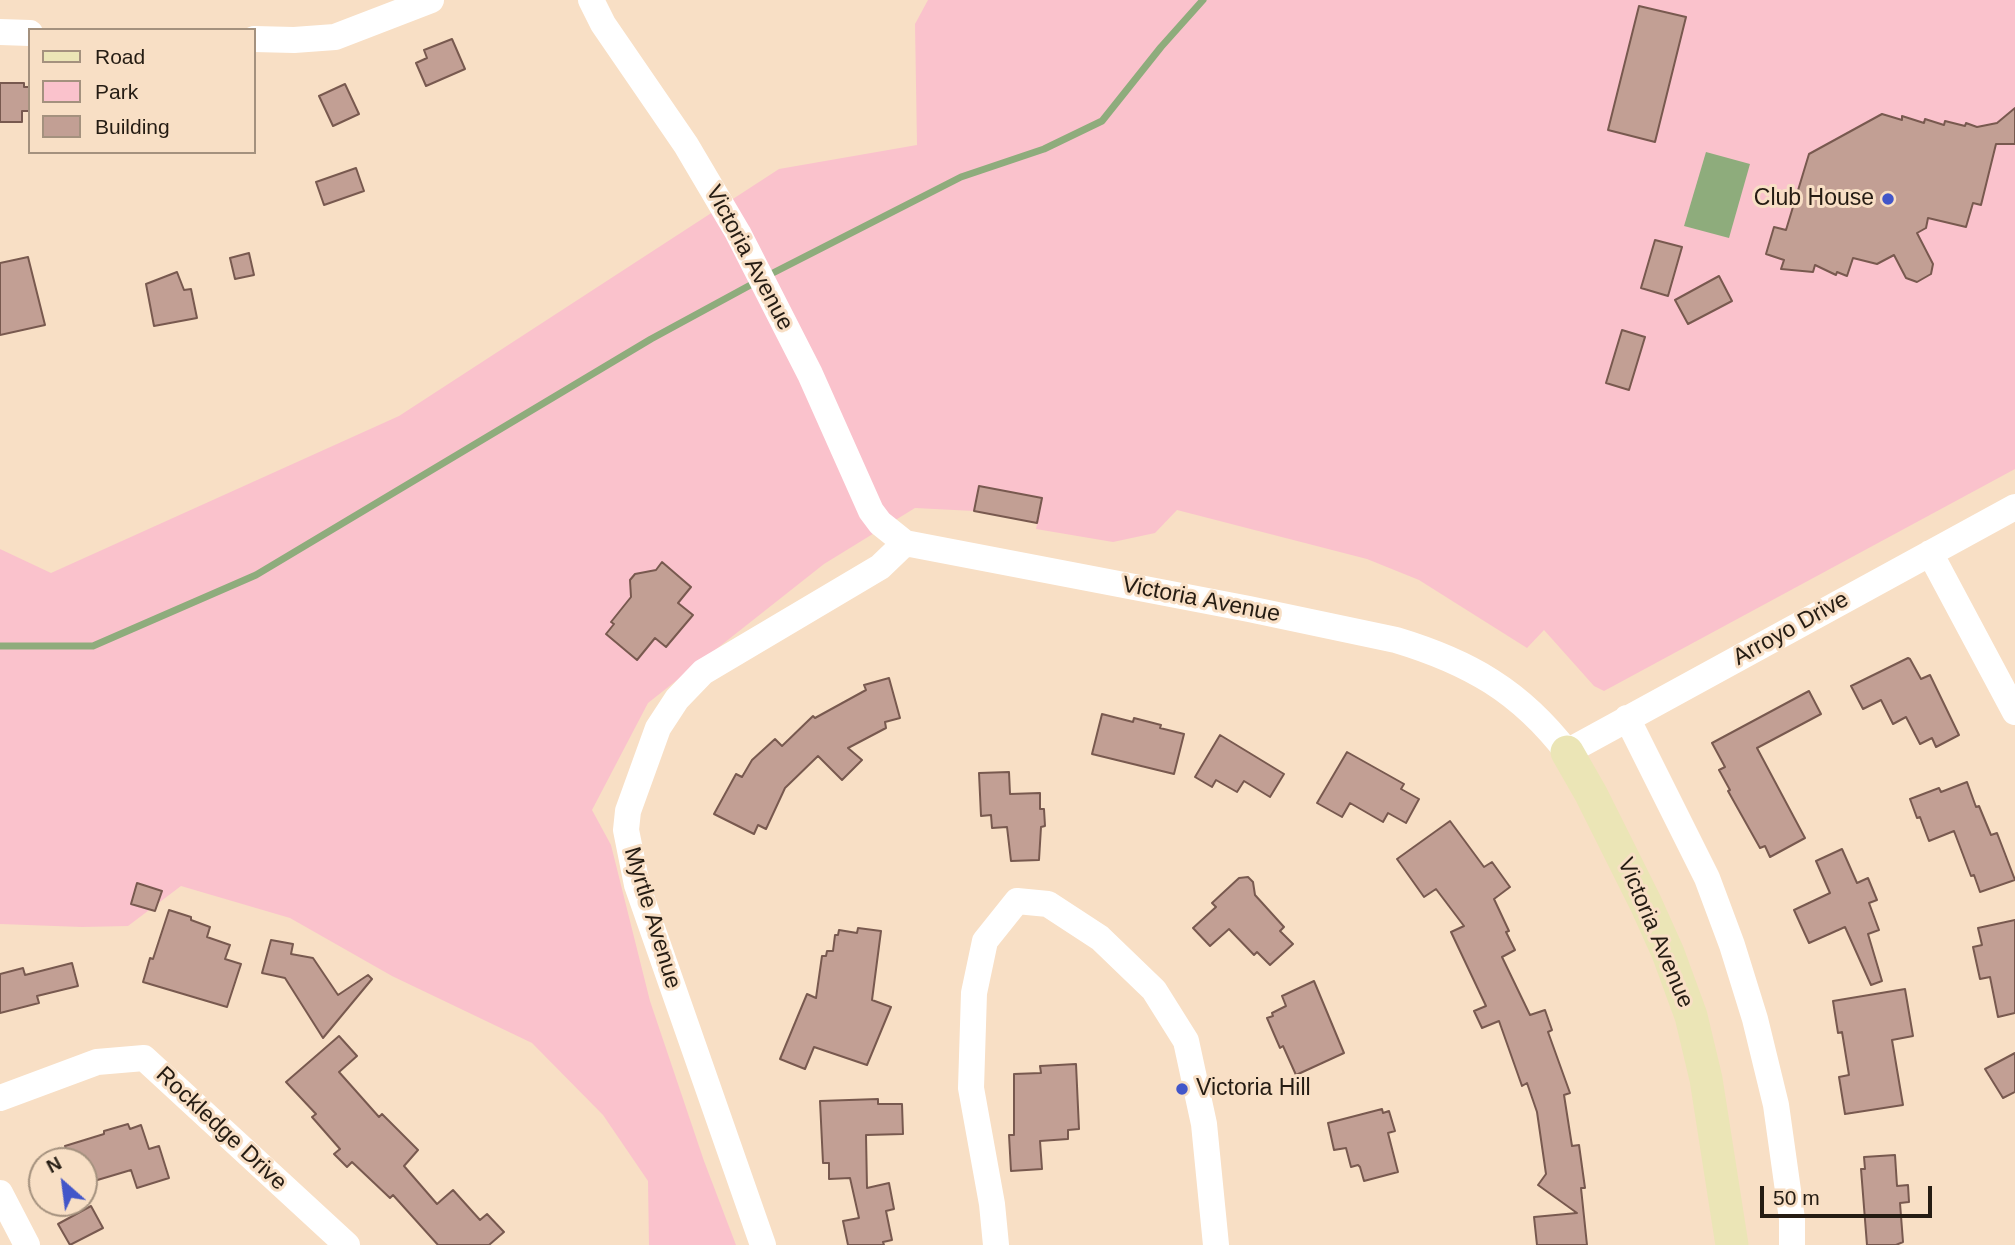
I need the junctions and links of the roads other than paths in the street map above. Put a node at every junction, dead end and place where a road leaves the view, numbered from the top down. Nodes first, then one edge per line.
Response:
1 (431, 0) edge
2 (591, 0) edge
3 (0, 32) edge
4 (28, 33) edge
5 (256, 39) edge
6 (2015, 507) edge
7 (905, 543) junction
8 (1930, 553) junction
9 (2015, 712) edge
10 (1627, 718) junction
11 (1567, 752) junction
12 (0, 1098) edge
13 (0, 1193) edge
14 (27, 1245) edge
15 (347, 1245) edge
16 (763, 1245) edge
17 (996, 1245) edge
18 (1216, 1245) edge
19 (1732, 1245) edge
20 (1792, 1245) edge

1 - 5 street
2 - 7 street, Victoria Avenue
3 - 4 street
6 - 8 street, Arroyo Drive
7 - 11 street, Victoria Avenue
7 - 16 street, Myrtle Avenue
8 - 9 street
8 - 10 street, Arroyo Drive
10 - 11 street, Arroyo Drive
10 - 20 street
11 - 19 main road, Victoria Avenue
12 - 15 street, Rockledge Drive
13 - 14 street
17 - 18 street

